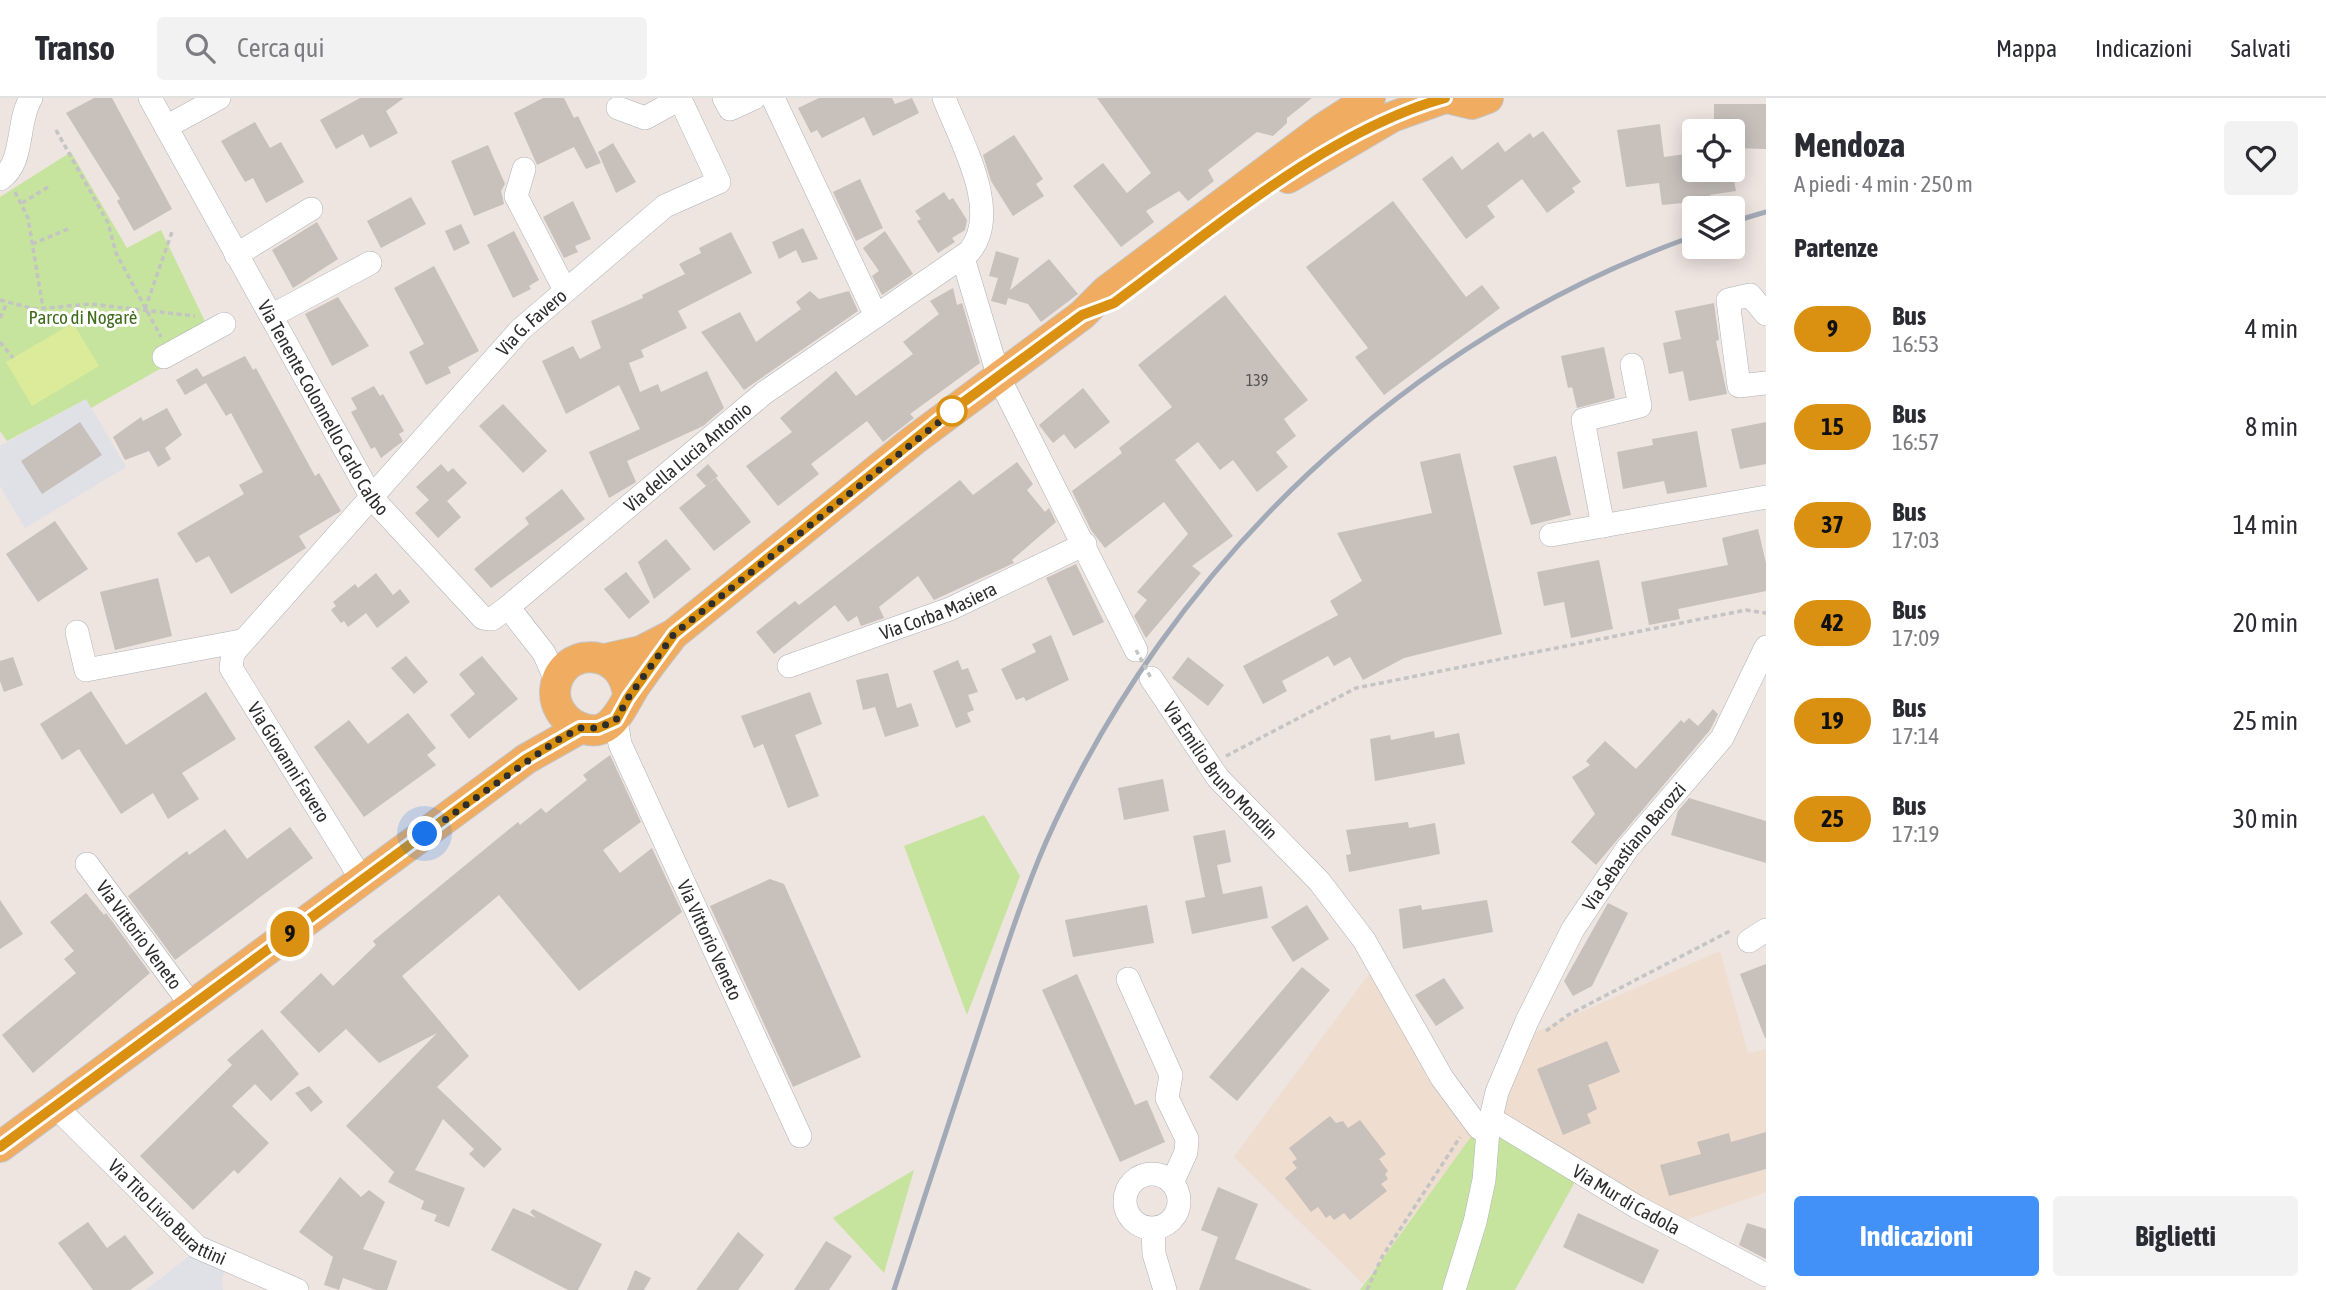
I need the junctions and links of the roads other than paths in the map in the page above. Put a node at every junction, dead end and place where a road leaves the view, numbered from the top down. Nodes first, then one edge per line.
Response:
1 (31, 98) edge
2 (150, 98) edge
3 (219, 98) edge
4 (724, 98) edge
5 (754, 98) edge
6 (773, 98) edge
7 (944, 98) edge
8 (1370, 98) edge
9 (1446, 98) edge
10 (1488, 98) edge
11 (618, 108) dead end
12 (166, 127) junction
13 (524, 169) dead end
14 (2, 177) edge
15 (311, 209) dead end
16 (236, 254) junction
17 (963, 258) junction
18 (370, 263) dead end
19 (565, 290) junction
20 (1766, 314) edge
21 (1082, 315) junction
22 (271, 316) junction
23 (876, 316) junction
24 (224, 324) dead end
25 (168, 356) road end
26 (1632, 365) dead end
27 (999, 377) junction
28 (1766, 383) edge
29 (1766, 497) edge
30 (372, 498) junction
31 (1604, 526) junction
32 (1551, 535) dead end
33 (1085, 544) junction
34 (508, 607) junction
35 (76, 632) dead end
36 (674, 634) junction
37 (241, 641) junction
38 (1766, 647) edge
39 (1136, 650) road end
40 (605, 659) junction
41 (789, 666) dead end
42 (557, 675) junction
43 (1151, 678) road end
44 (608, 724) junction
45 (526, 759) junction
46 (87, 864) dead end
47 (362, 880) junction
48 (1128, 979) dead end
49 (192, 1006) junction
50 (56, 1107) junction
51 (1483, 1121) junction
52 (800, 1136) dead end
53 (0, 1147) edge
54 (1172, 1183) junction
55 (1153, 1229) junction
56 (1766, 1275) edge
57 (297, 1290) edge
58 (1165, 1290) edge
59 (1454, 1290) edge

1 - 14 street
2 - 12 street, Via Tenente Colonnello Carlo Calbo
3 - 12 street
4 - 5 street
6 - 23 street
7 - 17 street
8 - 21 main road, Via Vittorio Veneto
9 - 10 main road, Via Vittorio Veneto
9 - 21 main road, Via Vittorio Veneto
11 - 19 street, Via G. Favero
12 - 16 street, Via Tenente Colonnello Carlo Calbo
13 - 19 street
15 - 16 street
16 - 22 street, Via Tenente Colonnello Carlo Calbo
17 - 23 street, Via della Lucia Antonio
17 - 27 street
18 - 22 street
19 - 30 street, Via G. Favero
20 - 28 street
21 - 27 main road, Via Vittorio Veneto
22 - 30 street, Via Tenente Colonnello Carlo Calbo
23 - 34 street, Via della Lucia Antonio
24 - 25 street
26 - 31 street
27 - 33 street
27 - 36 main road, Via Vittorio Veneto
29 - 31 street
30 - 34 street, Via Tenente Colonnello Carlo Calbo
30 - 37 street, Via Giovanni Favero
31 - 32 street
33 - 39 street
33 - 41 street, Via Corba Masiera
34 - 42 street
35 - 37 street
36 - 40 main road, Via Vittorio Veneto
36 - 44 main road, Via Vittorio Veneto
37 - 47 street, Via Giovanni Favero
38 - 51 street, Via Sebastiano Barozzi
40 - 42 main road, Via Vittorio Veneto
40 - 44 main road, Via Vittorio Veneto
42 - 44 main road, Via Vittorio Veneto
42 - 45 main road, Via Vittorio Veneto
43 - 51 street, Via Emilio Bruno Mondin
44 - 45 main road, Via Vittorio Veneto
44 - 52 street, Via Vittorio Veneto
45 - 47 main road, Via Vittorio Veneto
46 - 49 street, Via Vittorio Veneto
47 - 49 main road, Via Vittorio Veneto
48 - 54 street
49 - 50 main road, Via Vittorio Veneto
50 - 53 main road, Via Vittorio Veneto
50 - 57 street, Via Tito Livio Burattini
51 - 56 street, Via Mur di Cadola
51 - 59 street, Via Sebastiano Barozzi
54 - 55 street
54 - 55 street
55 - 58 street

